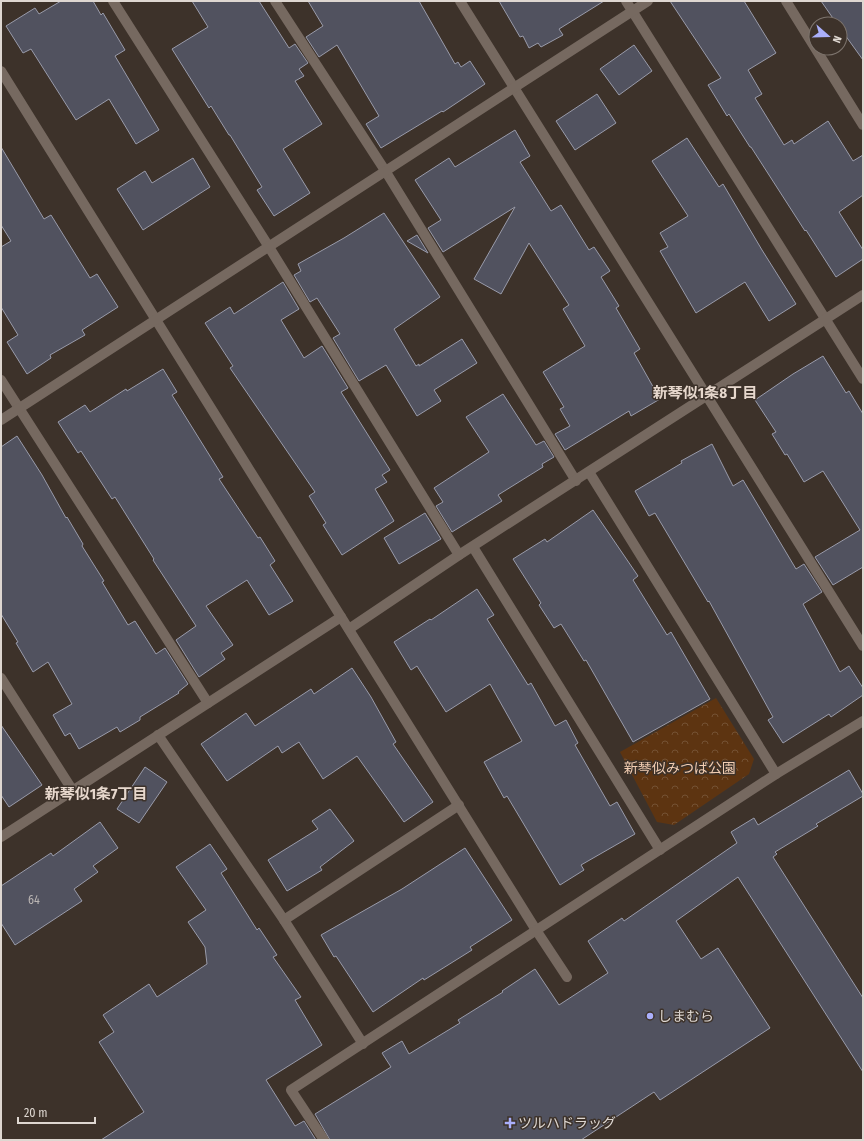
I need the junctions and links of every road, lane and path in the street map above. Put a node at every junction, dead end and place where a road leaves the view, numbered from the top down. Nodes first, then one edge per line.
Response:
1 (114, 1) edge
2 (275, 1) edge
3 (460, 1) edge
4 (626, 1) edge
5 (648, 1) edge
6 (786, 1) edge
7 (633, 12) junction
8 (1, 71) edge
9 (515, 88) junction
10 (863, 125) edge
11 (386, 172) junction
12 (269, 247) junction
13 (863, 295) edge
14 (156, 319) junction
15 (825, 320) junction
16 (863, 379) edge
17 (1, 380) edge
18 (707, 396) junction
19 (18, 409) junction
20 (1, 420) edge
21 (589, 472) junction
22 (576, 481) junction
23 (473, 547) junction
24 (459, 556) junction
25 (341, 617) junction
26 (349, 629) junction
27 (863, 646) edge
28 (1, 678) edge
29 (208, 703) junction
30 (863, 721) edge
31 (158, 735) junction
32 (776, 774) junction
33 (73, 791) junction
34 (459, 805) junction
35 (1, 837) edge
36 (660, 850) junction
37 (284, 920) junction
38 (536, 930) junction
39 (567, 977) dead end
40 (363, 1044) junction
41 (324, 1140) edge

1 - 12 street
2 - 11 street
3 - 9 street
4 - 7 street
5 - 7 street
6 - 10 street
7 - 9 street
7 - 15 street
8 - 14 street
9 - 11 street
9 - 18 street
11 - 12 street
11 - 22 street
12 - 14 street
12 - 24 street
13 - 15 street
14 - 19 street
14 - 25 street
15 - 16 street
15 - 18 street
17 - 19 street
18 - 21 street
18 - 27 street
19 - 20 street
19 - 29 street
21 - 22 street
21 - 32 street
22 - 23 street
23 - 24 street
23 - 36 street
24 - 26 street
25 - 26 street
25 - 29 street
26 - 34 street
28 - 33 street
29 - 31 street
30 - 32 street
31 - 33 street
31 - 37 street
32 - 36 street
33 - 35 street
34 - 37 street
34 - 38 street
36 - 38 street
37 - 40 street
38 - 39 street
38 - 40 street
40 - 41 street

